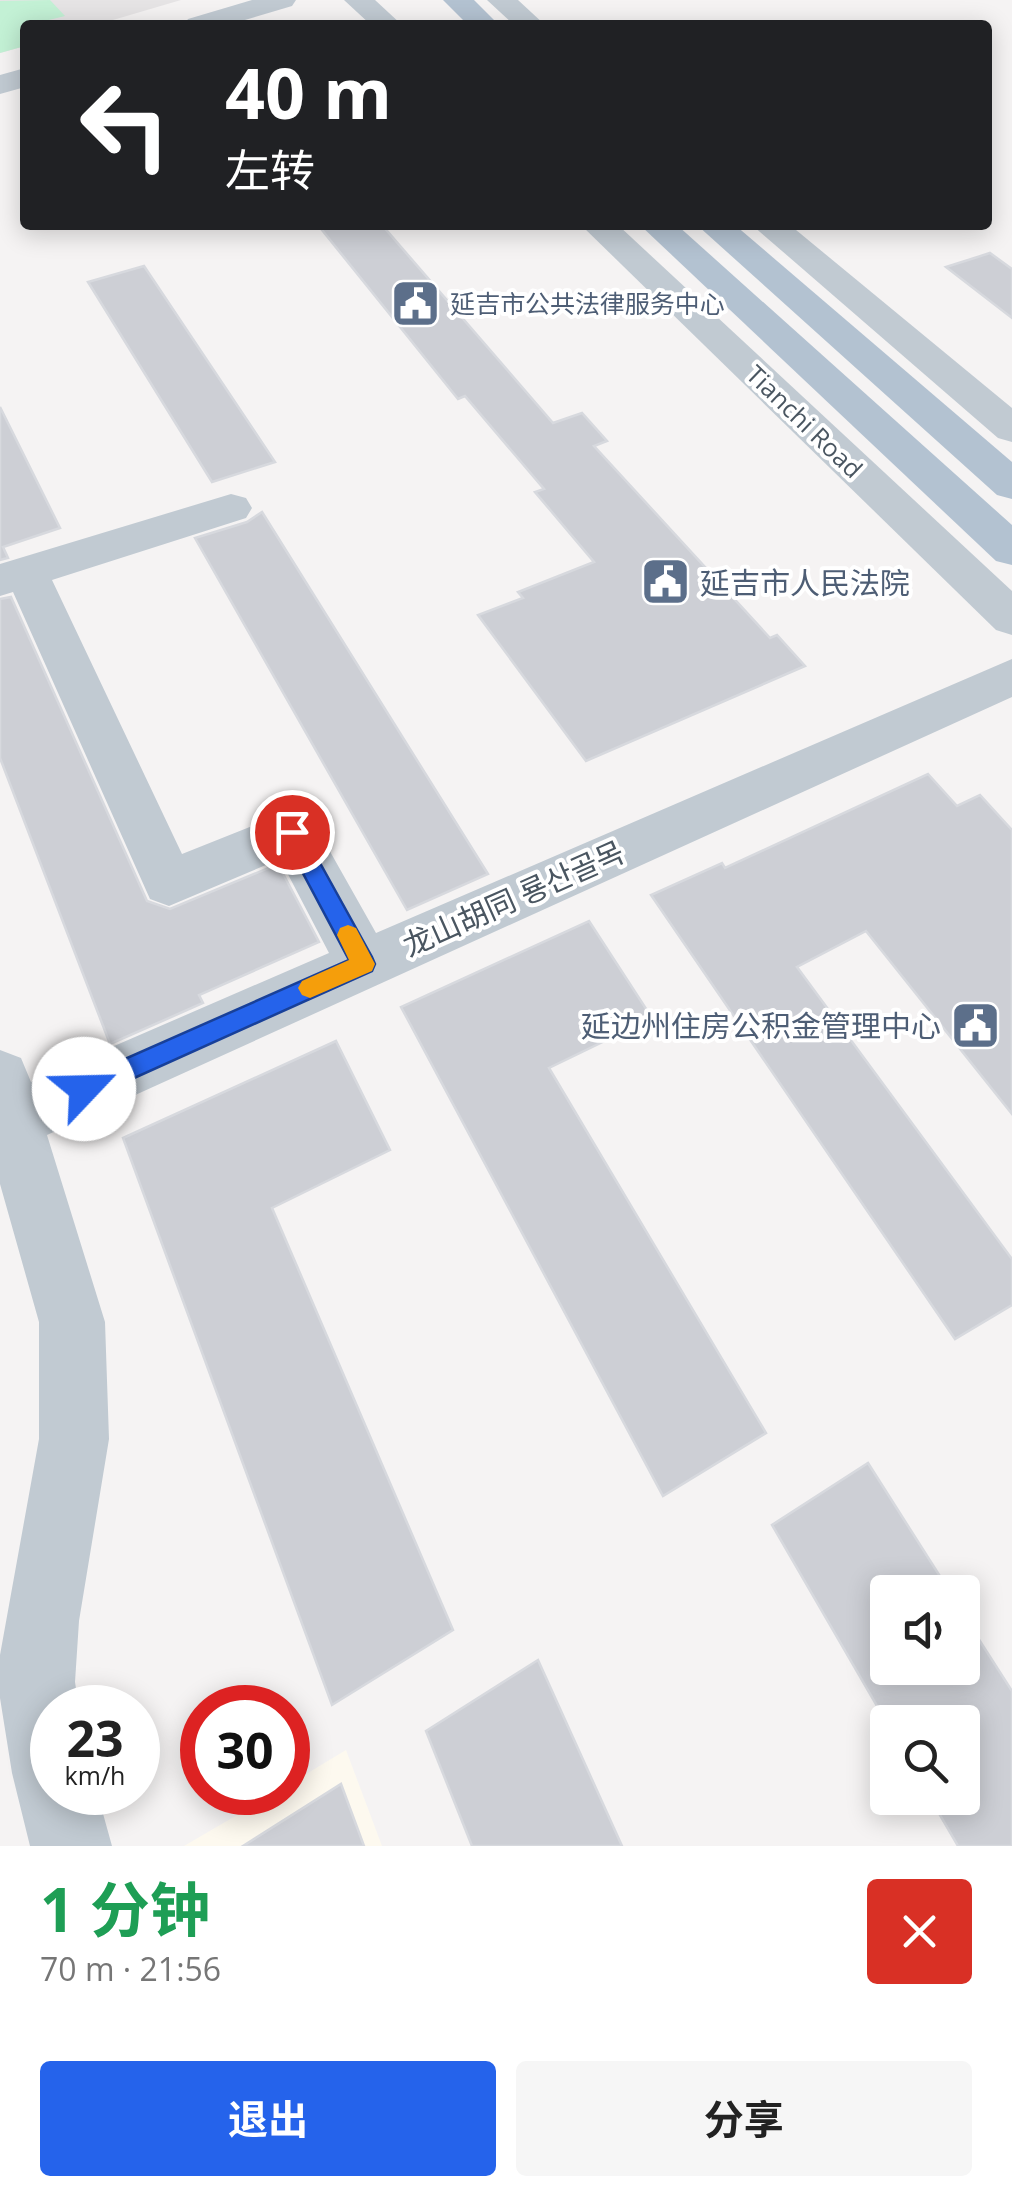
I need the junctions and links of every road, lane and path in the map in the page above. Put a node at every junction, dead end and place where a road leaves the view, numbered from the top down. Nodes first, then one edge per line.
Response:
1 (282, 0) edge
2 (358, 0) edge
3 (457, 0) edge
4 (501, 0) edge
5 (215, 20) edge
6 (382, 20) edge
7 (479, 20) edge
8 (525, 20) edge
9 (603, 230) edge
10 (662, 230) edge
11 (720, 230) edge
12 (775, 230) edge
13 (1012, 429) edge
14 (1012, 485) edge
15 (231, 508) dead end
16 (1012, 550) edge
17 (13, 576) edge
18 (1012, 618) edge
19 (1012, 676) edge
20 (364, 964) junction
21 (7, 1099) edge
22 (37, 1685) edge
23 (63, 1815) edge
24 (71, 1846) edge

1 - 5 street
2 - 6 street
3 - 7 main road
4 - 8 street
9 - 18 street, Tianchi Road
10 - 16 main road, Tianchi Road
11 - 14 main road
12 - 13 street
15 - 17 street
17 - 20 street
19 - 20 street, 龙山胡同 룡산골목
20 - 21 street, 龙山胡同 룡산골목
21 - 22 street
23 - 24 street

